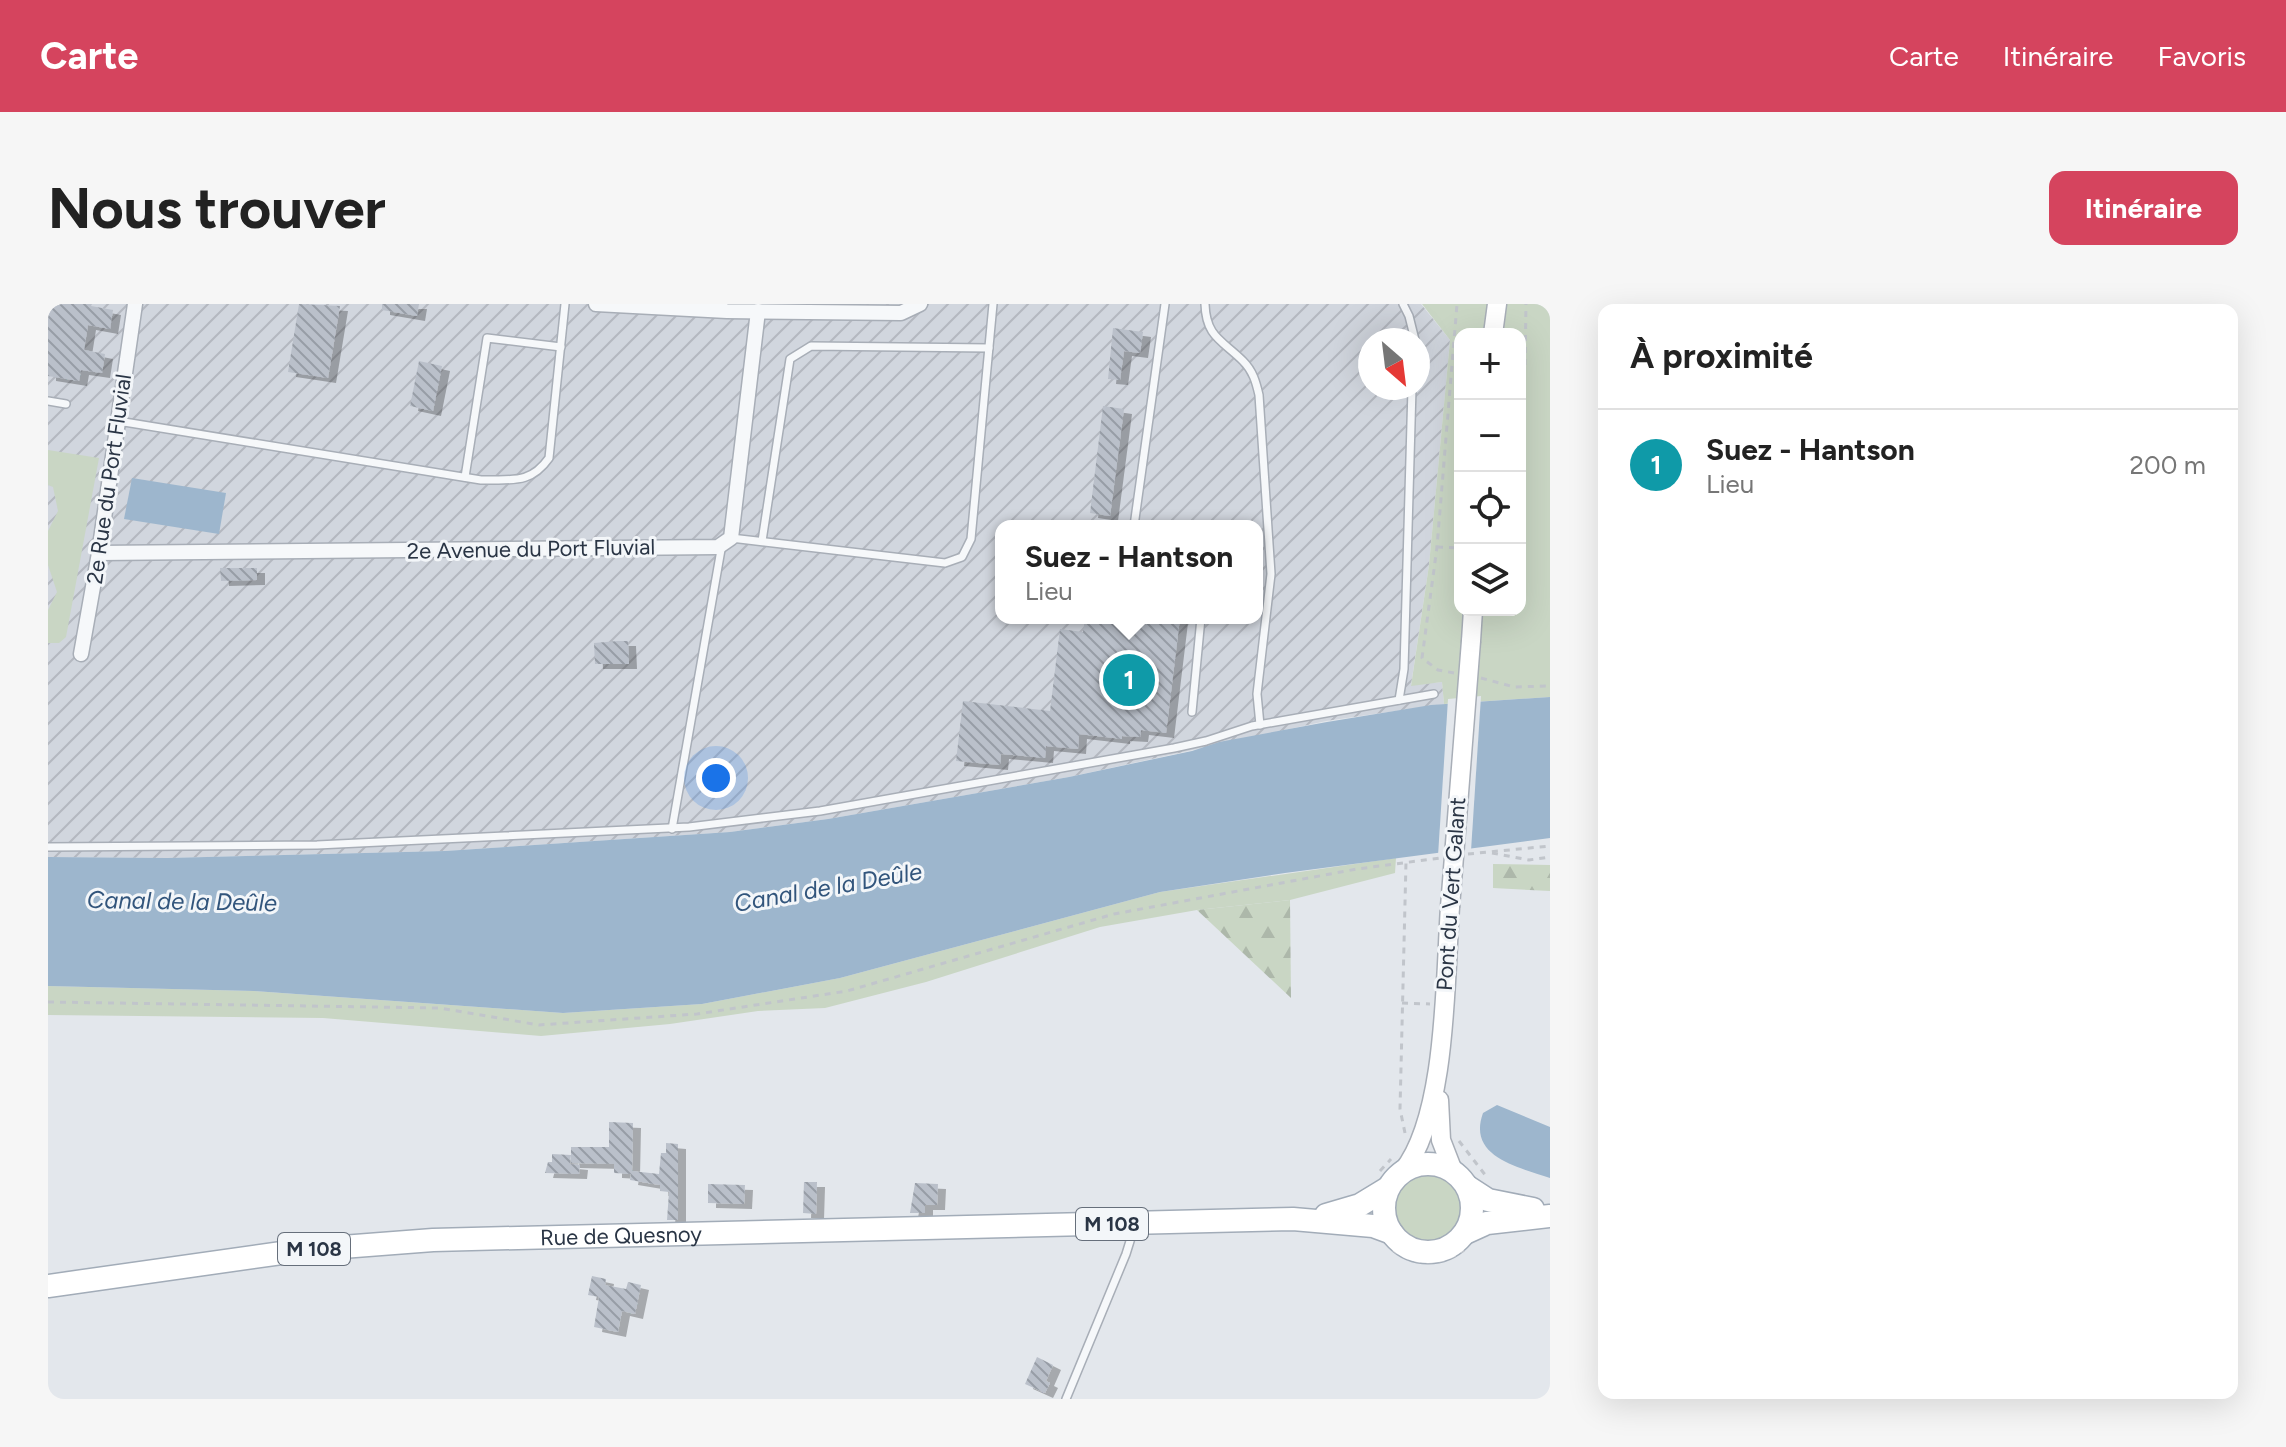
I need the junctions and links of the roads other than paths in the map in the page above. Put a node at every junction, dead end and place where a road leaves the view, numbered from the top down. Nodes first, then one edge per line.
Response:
1 (135, 304) edge
2 (565, 304) edge
3 (596, 304) edge
4 (920, 304) edge
5 (993, 304) edge
6 (1165, 304) edge
7 (1205, 304) edge
8 (1403, 304) edge
9 (758, 311) junction
10 (1412, 328) edge
11 (561, 347) junction
12 (989, 348) junction
13 (1412, 400) edge
14 (48, 401) edge
15 (66, 404) dead end
16 (118, 421) junction
17 (465, 477) junction
18 (1135, 520) edge
19 (727, 541) junction
20 (762, 541) junction
21 (99, 553) junction
22 (1473, 616) edge
23 (1200, 624) edge
24 (81, 654) dead end
25 (1434, 694) dead end
26 (1399, 700) junction
27 (1192, 712) dead end
28 (1260, 725) junction
29 (672, 829) junction
30 (48, 847) edge
31 (1438, 1073) junction
32 (1460, 1179) junction
33 (1396, 1180) junction
34 (1550, 1214) edge
35 (1293, 1219) junction
36 (1136, 1223) junction
37 (1392, 1233) junction
38 (1465, 1233) junction
39 (48, 1286) edge
40 (1066, 1399) edge

1 - 16 street, 2e Rue du Port Fluvial
2 - 11 lane
3 - 9 street
4 - 9 street
5 - 12 lane
6 - 18 lane
7 - 28 lane
8 - 10 lane
9 - 19 street
11 - 17 lane
11 - 17 lane
12 - 20 lane
12 - 20 lane
13 - 26 lane
14 - 15 lane
16 - 17 lane
16 - 21 street, 2e Rue du Port Fluvial
19 - 20 lane
19 - 21 street, 2e Avenue du Port Fluvial
19 - 29 lane
21 - 24 street, 2e Rue du Port Fluvial
22 - 31 main road, Pont du Vert Galant, bridge
23 - 27 lane
25 - 26 lane
26 - 28 lane
28 - 29 lane
29 - 30 lane
31 - 32 main road
31 - 33 main road, Pont du Vert Galant
32 - 33 main road
32 - 34 main road
32 - 38 main road
33 - 35 main road, M 108
33 - 37 main road
34 - 38 main road
35 - 36 main road, Rue de Quesnoy / M 108
35 - 37 main road, M 108
36 - 39 main road, Rue de Quesnoy / M 108
36 - 40 lane
37 - 38 main road

